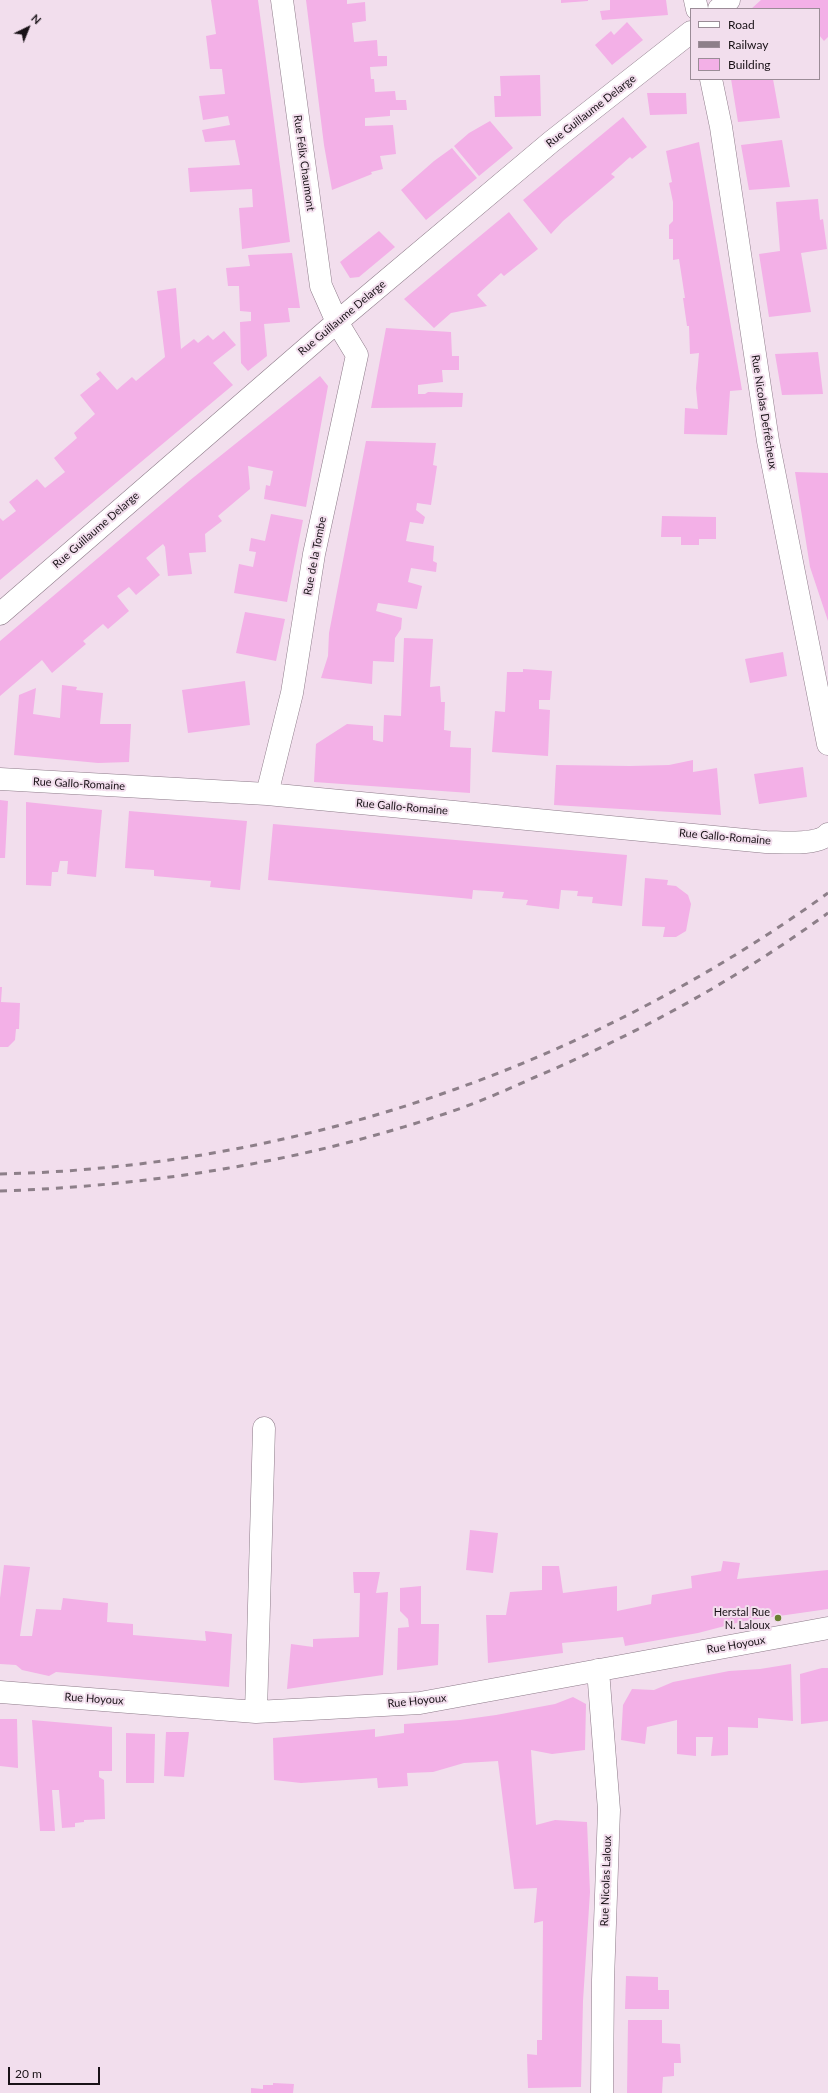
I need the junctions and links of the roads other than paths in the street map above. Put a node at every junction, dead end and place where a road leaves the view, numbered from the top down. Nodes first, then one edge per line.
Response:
1 (282, 0) edge
2 (729, 0) edge
3 (720, 8) edge
4 (690, 33) edge
5 (711, 80) edge
6 (337, 322) junction
7 (0, 614) edge
8 (828, 744) edge
9 (0, 779) edge
10 (267, 794) junction
11 (828, 834) edge
12 (264, 1428) dead end
13 (828, 1628) edge
14 (598, 1670) junction
15 (0, 1692) edge
16 (256, 1712) junction
17 (602, 2093) edge

1 - 6 street, Rue Félix Chaumont
2 - 3 street
4 - 6 street, Rue Guillaume Delarge
5 - 8 street, Rue Nicolas Defrêcheux
6 - 7 street, Rue Guillaume Delarge
6 - 10 street, Rue de la Tombe
9 - 10 street, Rue Gallo-Romaine
10 - 11 street, Rue Gallo-Romaine
12 - 16 street
13 - 14 street, Rue Hoyoux
14 - 16 street, Rue Hoyoux
14 - 17 street, Rue Nicolas Laloux
15 - 16 street, Rue Hoyoux

